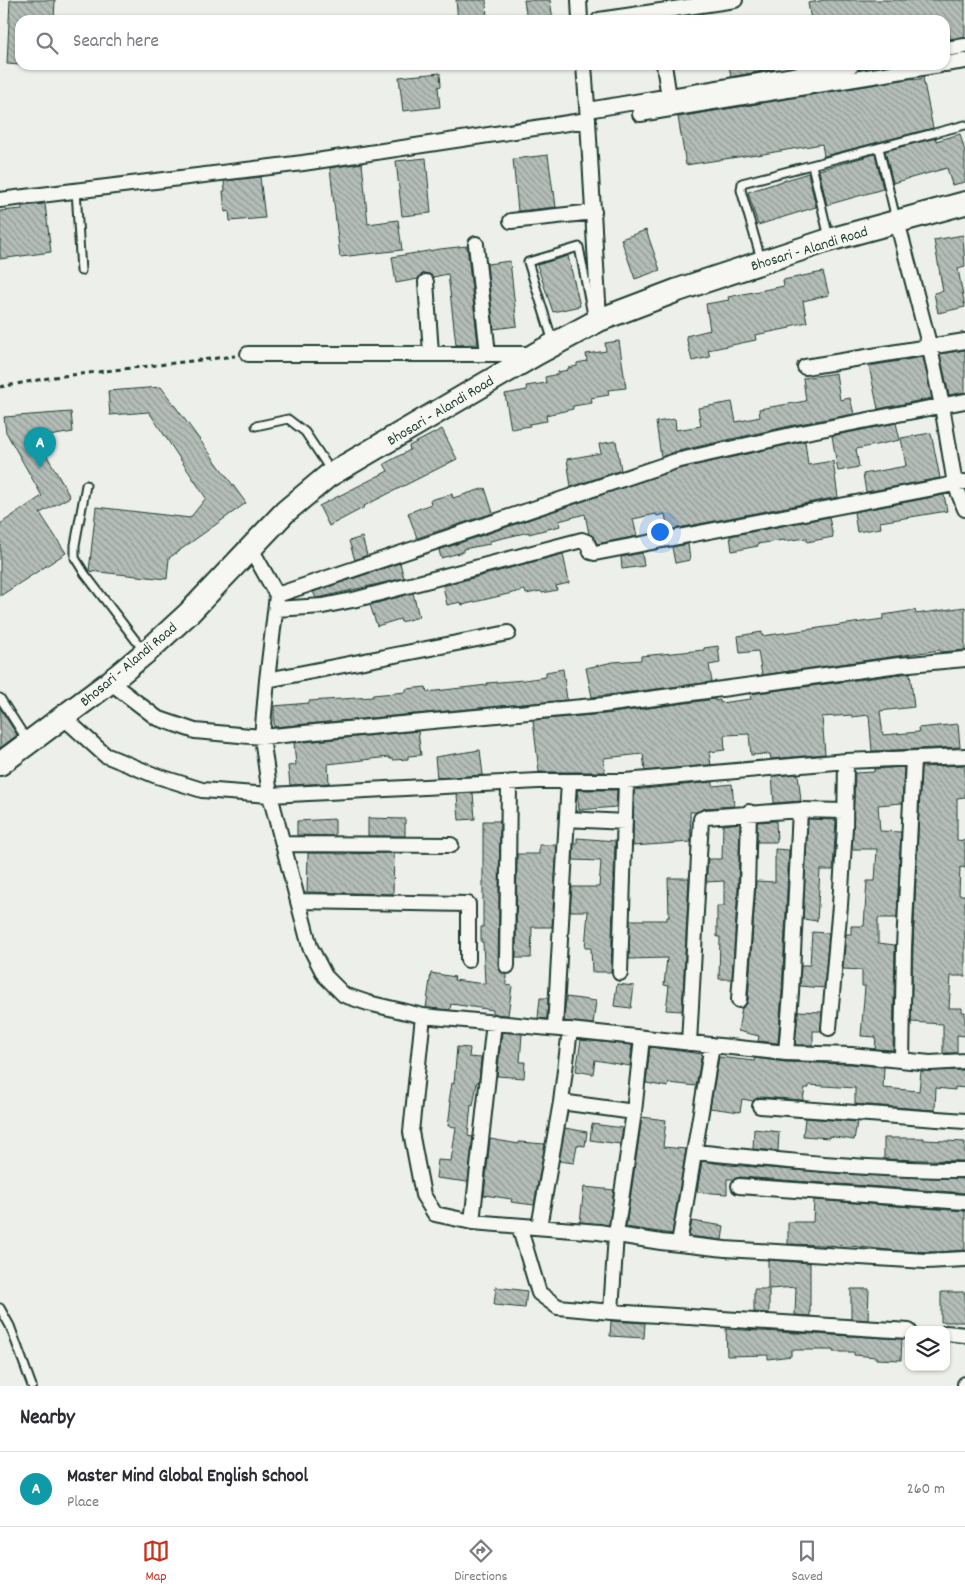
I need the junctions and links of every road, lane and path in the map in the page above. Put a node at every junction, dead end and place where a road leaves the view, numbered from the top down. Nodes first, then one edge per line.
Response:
1 (579, 0) edge
2 (735, 0) edge
3 (580, 15) edge
4 (633, 15) edge
5 (965, 46) edge
6 (950, 48) edge
7 (965, 61) edge
8 (950, 63) edge
9 (584, 70) edge
10 (665, 70) edge
11 (823, 70) edge
12 (909, 70) edge
13 (668, 97) junction
14 (640, 114) dead end
15 (588, 115) junction
16 (964, 127) edge
17 (879, 148) junction
18 (812, 165) junction
19 (76, 190) junction
20 (0, 200) edge
21 (965, 203) edge
22 (594, 212) junction
23 (511, 221) dead end
24 (897, 221) junction
25 (829, 240) junction
26 (476, 244) dead end
27 (761, 262) junction
28 (81, 271) dead end
29 (426, 282) dead end
30 (597, 321) junction
31 (965, 341) edge
32 (930, 348) junction
33 (545, 349) junction
34 (431, 353) junction
35 (248, 354) joint
36 (488, 354) junction
37 (805, 367) dead end
38 (0, 387) edge
39 (965, 401) edge
40 (942, 406) junction
41 (256, 426) dead end
42 (333, 473) junction
43 (960, 483) edge
44 (86, 485) dead end
45 (965, 509) edge
46 (250, 547) junction
47 (277, 602) junction
48 (508, 633) dead end
49 (145, 653) junction
50 (965, 659) edge
51 (267, 680) junction
52 (110, 682) junction
53 (0, 698) edge
54 (63, 717) junction
55 (262, 737) junction
56 (29, 743) junction
57 (965, 756) edge
58 (913, 759) junction
59 (846, 761) junction
60 (0, 764) edge
61 (569, 781) junction
62 (626, 781) junction
63 (509, 783) junction
64 (270, 795) junction
65 (800, 810) junction
66 (845, 810) junction
67 (749, 812) junction
68 (567, 820) junction
69 (625, 822) junction
70 (283, 844) junction
71 (451, 845) dead end
72 (298, 901) junction
73 (468, 960) dead end
74 (507, 966) dead end
75 (620, 973) dead end
76 (739, 1000) dead end
77 (423, 1016) junction
78 (494, 1022) junction
79 (555, 1028) junction
80 (829, 1028) dead end
81 (570, 1030) junction
82 (642, 1038) junction
83 (689, 1043) junction
84 (712, 1045) junction
85 (786, 1053) junction
86 (902, 1060) junction
87 (965, 1061) edge
88 (561, 1102) junction
89 (760, 1106) dead end
90 (634, 1112) junction
91 (965, 1121) edge
92 (695, 1152) junction
93 (965, 1170) edge
94 (738, 1186) dead end
95 (965, 1202) edge
96 (472, 1222) junction
97 (520, 1226) junction
98 (539, 1227) junction
99 (616, 1234) junction
100 (679, 1244) junction
101 (965, 1259) edge
102 (0, 1308) edge
103 (611, 1312) junction
104 (905, 1331) edge
105 (950, 1333) edge
106 (965, 1334) edge
107 (32, 1386) edge

1 - 3 street
2 - 4 street
5 - 6 street
7 - 8 street
9 - 15 street
10 - 13 street
11 - 13 street
12 - 14 street
13 - 15 street
15 - 19 street
15 - 22 street
16 - 17 lane
17 - 18 lane
17 - 24 lane
18 - 25 lane
18 - 27 lane
19 - 20 street
19 - 28 lane
21 - 24 main road, Bhosari - Alandi Road
22 - 23 street
22 - 30 street
24 - 25 main road, Bhosari - Alandi Road
24 - 32 street
25 - 27 main road, Bhosari - Alandi Road
26 - 36 street
27 - 30 main road, Bhosari - Alandi Road
29 - 34 street
30 - 33 main road, Bhosari - Alandi Road
30 - 33 lane
31 - 32 street
32 - 37 street
32 - 40 street
33 - 36 street
33 - 42 main road, Bhosari - Alandi Road
34 - 35 street
34 - 36 street
35 - 38 path
39 - 40 street
40 - 43 street
40 - 47 street
41 - 42 lane
42 - 46 main road, Bhosari - Alandi Road
43 - 45 street
43 - 47 street
44 - 49 lane
46 - 47 street
46 - 49 main road, Bhosari - Alandi Road
47 - 51 street
48 - 51 street
49 - 52 main road, Bhosari - Alandi Road
50 - 55 street
51 - 55 street
52 - 54 main road, Bhosari - Alandi Road
52 - 55 street
53 - 56 lane
54 - 56 main road, Bhosari - Alandi Road
54 - 64 street
55 - 64 street
56 - 60 main road, Bhosari - Alandi Road
57 - 58 street
58 - 59 street
58 - 86 street
59 - 62 street
59 - 66 street
61 - 62 street
61 - 63 street
61 - 68 street
62 - 69 street
63 - 64 street
63 - 74 street
64 - 70 street
65 - 66 street
65 - 67 street
65 - 85 street
66 - 80 street
67 - 76 street
67 - 83 street
68 - 69 street
68 - 79 street
69 - 75 street
70 - 71 street
70 - 72 street
72 - 73 street
72 - 77 street
77 - 78 street
77 - 96 street
78 - 79 street
78 - 96 street
79 - 81 street
81 - 82 street
81 - 88 street
82 - 83 street
82 - 90 street
83 - 84 street
84 - 85 street
84 - 92 street
85 - 86 street
86 - 87 street
88 - 90 street
88 - 98 street
89 - 91 street
90 - 99 street
92 - 93 street
92 - 100 street
94 - 95 street
96 - 97 street
97 - 98 street
97 - 103 street
98 - 99 street
99 - 100 street
99 - 103 street
100 - 101 street
102 - 107 lane
103 - 104 street
105 - 106 street

